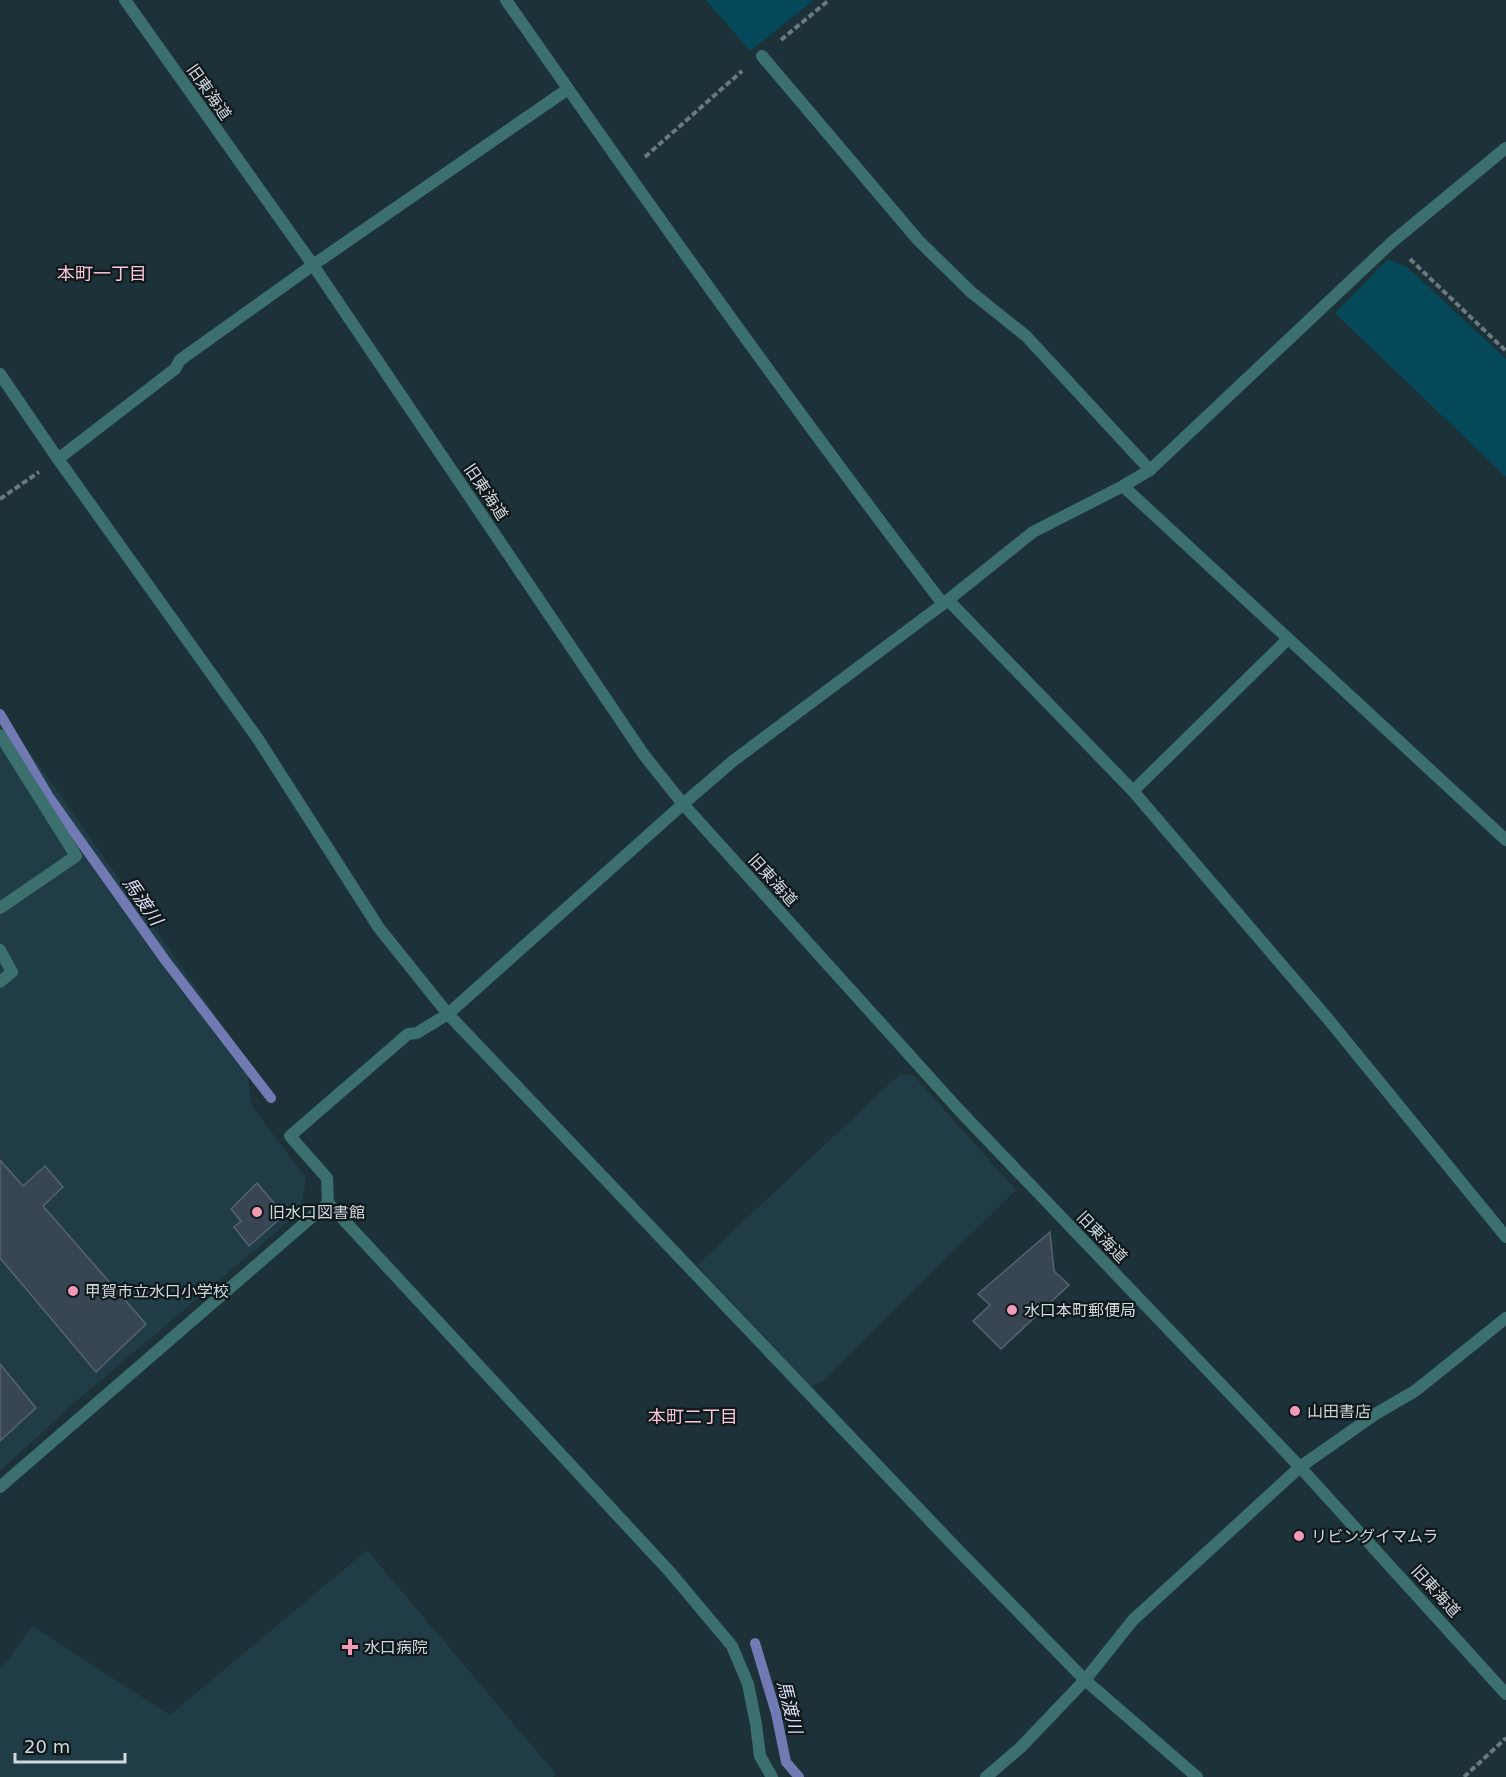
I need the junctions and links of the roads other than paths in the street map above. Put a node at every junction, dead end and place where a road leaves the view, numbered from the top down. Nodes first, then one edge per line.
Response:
1 (125, 0) edge
2 (506, 0) edge
3 (762, 56) road end
4 (568, 89) junction
5 (1506, 148) edge
6 (313, 265) junction
7 (0, 374) edge
8 (58, 459) junction
9 (1150, 470) junction
10 (1123, 486) junction
11 (946, 602) junction
12 (1288, 639) junction
13 (0, 735) edge
14 (1133, 791) junction
15 (683, 804) junction
16 (1506, 840) edge
17 (0, 908) edge
18 (0, 950) edge
19 (0, 982) edge
20 (448, 1014) junction
21 (328, 1203) junction
22 (1506, 1237) edge
23 (1506, 1318) edge
24 (1300, 1467) junction
25 (0, 1487) edge
26 (1085, 1680) junction
27 (1506, 1694) edge
28 (772, 1777) edge
29 (986, 1777) edge
30 (1197, 1777) edge

1 - 6 street, 旧東海道
2 - 4 street
3 - 9 street
4 - 6 street
4 - 11 street
5 - 9 street
6 - 8 street
6 - 15 street, 旧東海道
7 - 8 street
8 - 20 street
9 - 10 street
10 - 11 street
10 - 12 street
11 - 14 street
11 - 15 street
12 - 14 street
12 - 16 street
13 - 17 street
14 - 22 street
15 - 20 street
15 - 24 street, 旧東海道
18 - 19 street
20 - 21 street
20 - 26 street
21 - 25 street
21 - 28 street
23 - 24 street
24 - 26 street
24 - 27 street, 旧東海道
26 - 29 street
26 - 30 street

